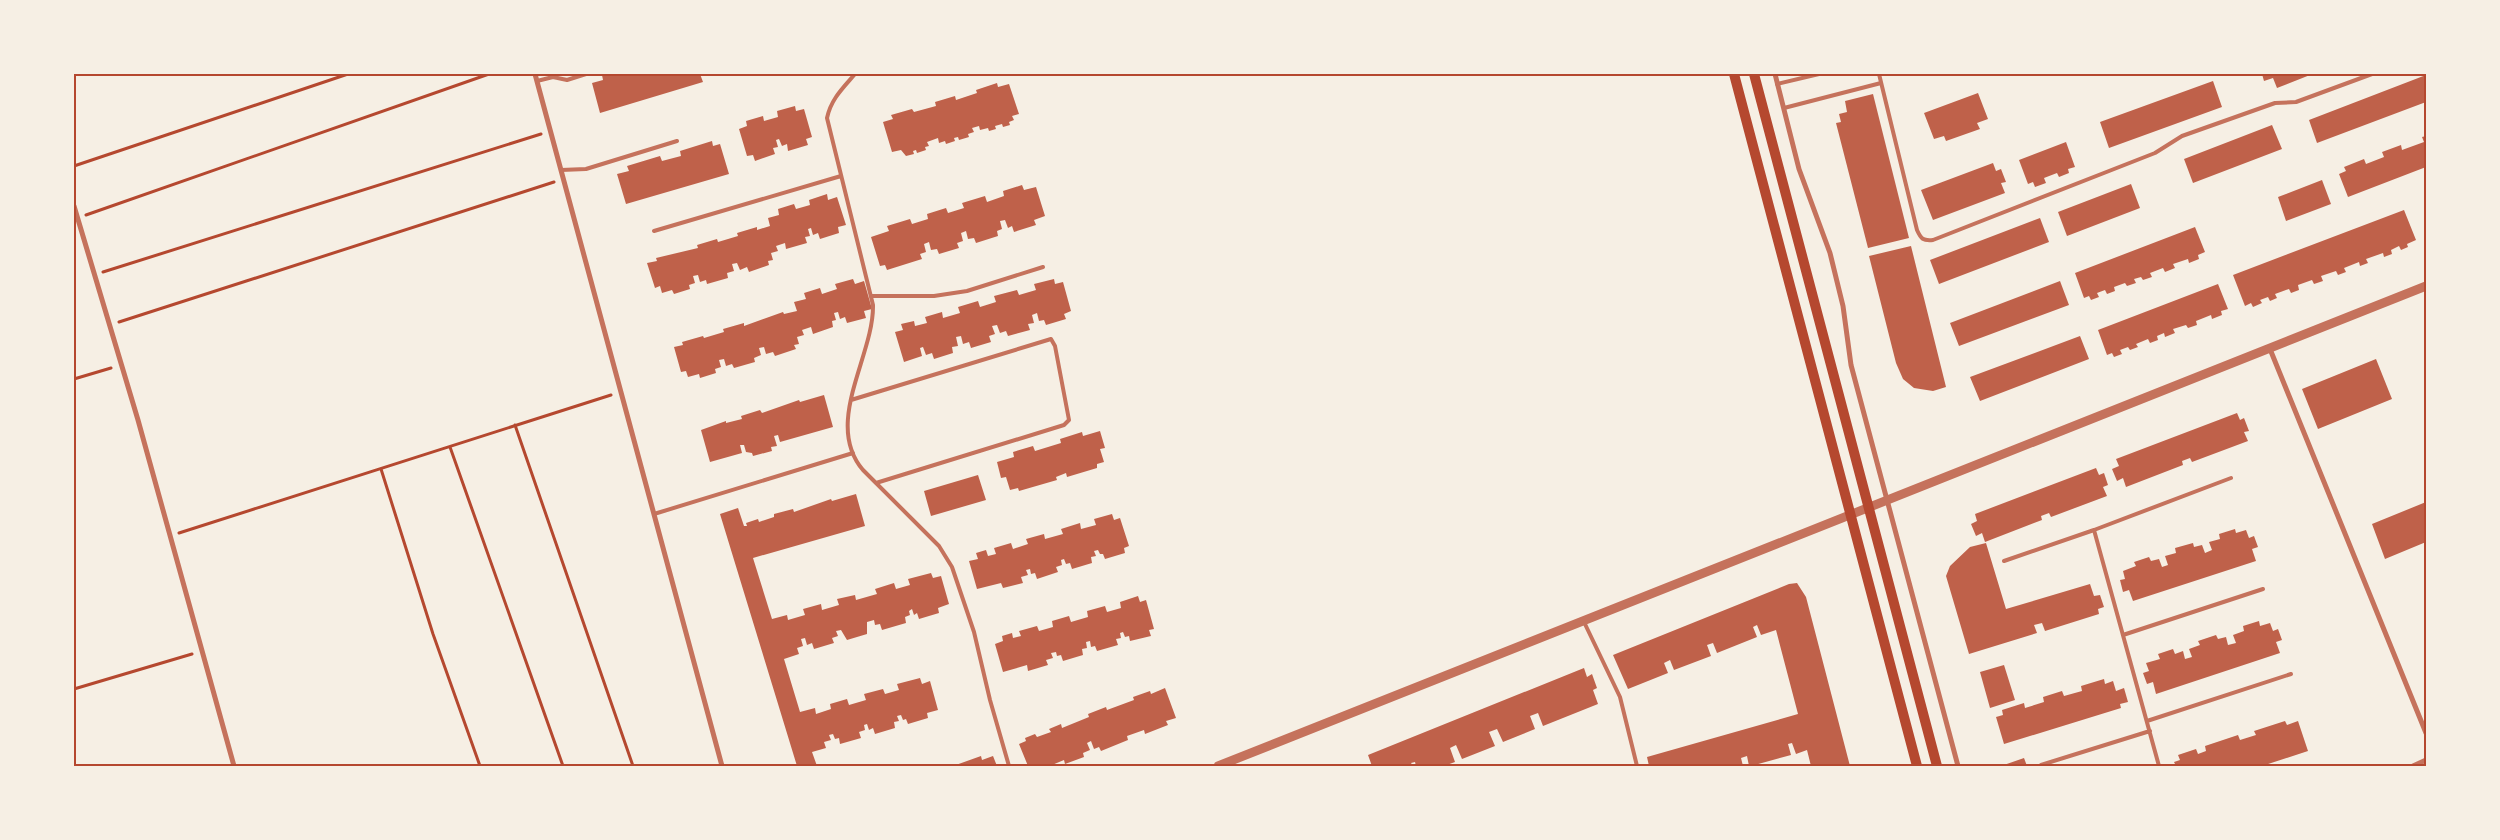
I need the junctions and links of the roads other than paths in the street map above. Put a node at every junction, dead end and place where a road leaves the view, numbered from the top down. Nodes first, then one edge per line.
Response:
1 (535, 74) edge
2 (586, 74) edge
3 (855, 74) edge
4 (1734, 74) edge
5 (1754, 74) edge
6 (1775, 74) edge
7 (1819, 74) edge
8 (1879, 74) edge
9 (2372, 74) edge
10 (537, 81) junction
11 (1881, 83) junction
12 (1778, 84) junction
13 (1784, 108) junction
14 (677, 142) dead end
15 (561, 170) junction
16 (841, 176) junction
17 (74, 206) edge
18 (654, 231) dead end
19 (1043, 267) dead end
20 (2426, 286) edge
21 (871, 296) junction
22 (2270, 349) junction
23 (851, 400) junction
24 (853, 453) junction
25 (2231, 478) dead end
26 (876, 483) junction
27 (1887, 501) junction
28 (1869, 508) junction
29 (654, 514) junction
30 (1851, 515) junction
31 (2094, 530) junction
32 (2004, 560) dead end
33 (2263, 589) dead end
34 (1584, 622) junction
35 (2123, 635) junction
36 (2291, 674) dead end
37 (2147, 721) junction
38 (2150, 731) junction
39 (2426, 733) edge
40 (2426, 760) edge
41 (2041, 765) dead end
42 (234, 766) edge
43 (722, 766) edge
44 (1009, 766) edge
45 (1218, 766) edge
46 (1637, 766) edge
47 (1917, 766) edge
48 (1937, 766) edge
49 (1958, 766) edge
50 (2159, 766) edge
51 (2413, 766) edge

1 - 10 street
2 - 10 lane
3 - 16 lane
4 - 30 main road
5 - 28 main road
6 - 12 street
7 - 12 lane
8 - 11 lane
9 - 11 lane
10 - 15 street
11 - 13 lane
12 - 13 street
13 - 27 street
14 - 15 lane
15 - 29 street
16 - 18 lane
16 - 21 lane
17 - 42 street
19 - 21 lane
20 - 22 street
21 - 23 lane
22 - 27 street
22 - 39 street
23 - 24 lane
23 - 26 lane
24 - 26 lane
24 - 29 lane
25 - 31 lane
26 - 44 lane
27 - 28 street
27 - 49 street
28 - 30 street
28 - 48 main road
29 - 43 street
30 - 34 street
30 - 47 main road
31 - 32 lane
31 - 35 lane
33 - 35 lane
34 - 45 street
34 - 46 lane
35 - 37 lane
36 - 37 lane
37 - 38 lane
38 - 41 lane
38 - 50 lane
40 - 51 street

